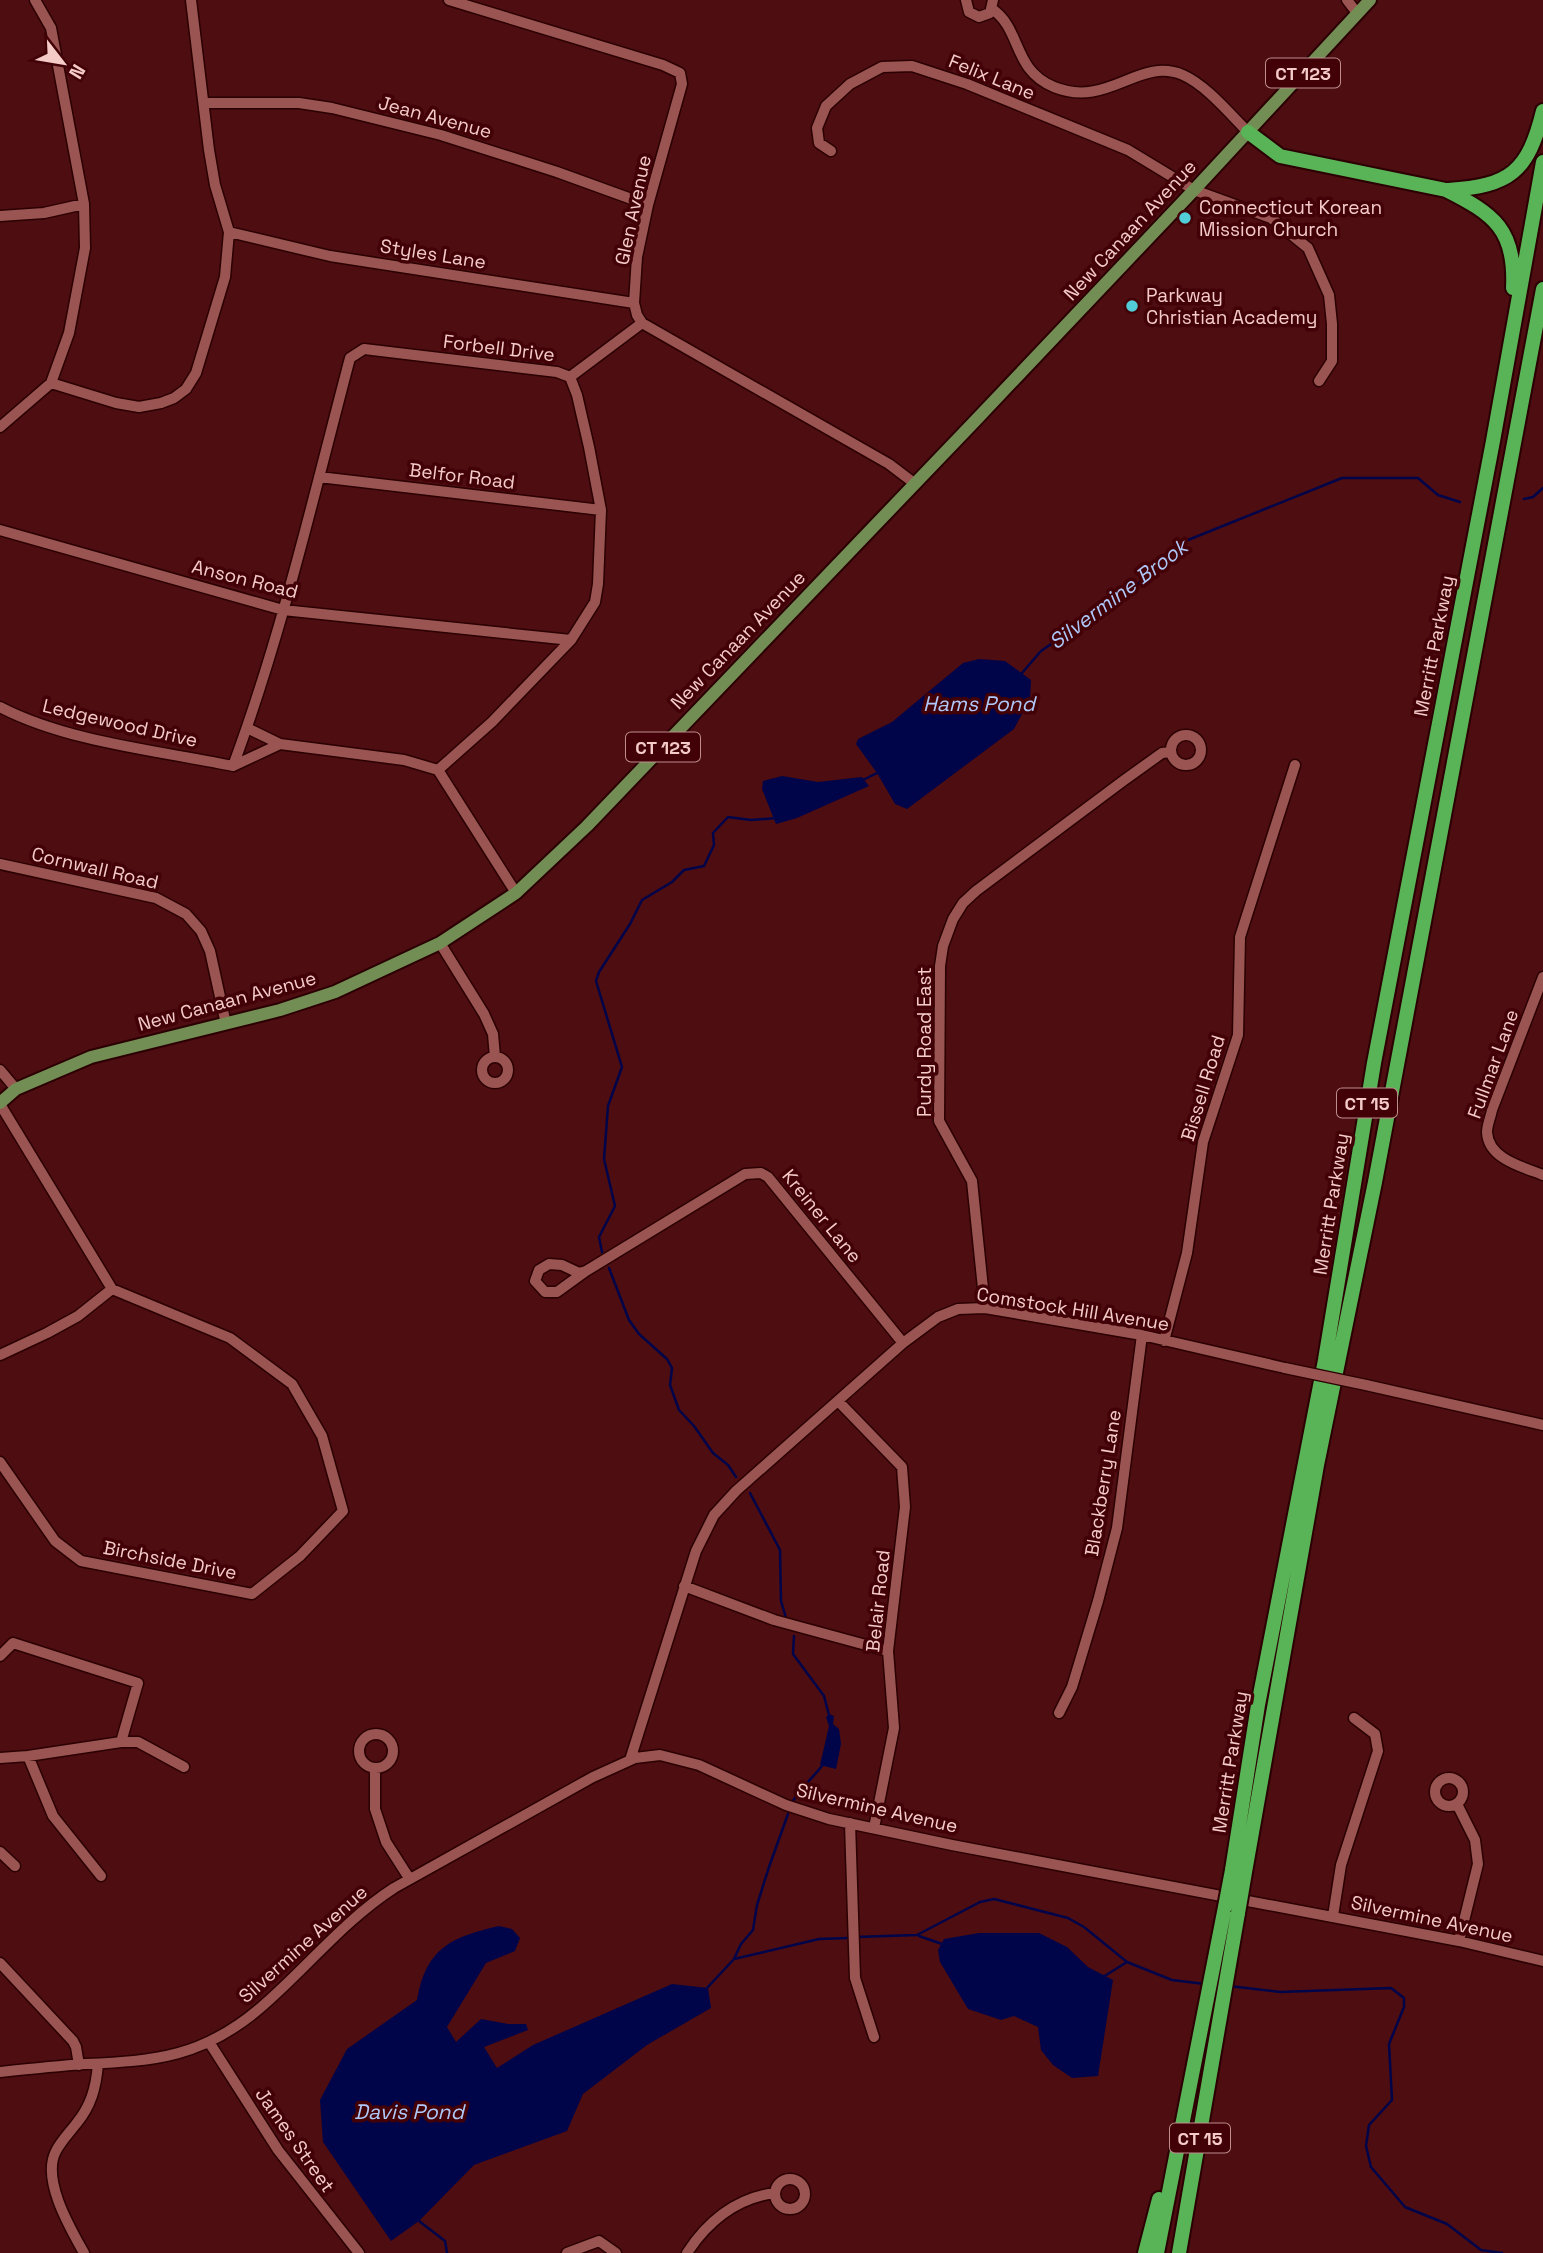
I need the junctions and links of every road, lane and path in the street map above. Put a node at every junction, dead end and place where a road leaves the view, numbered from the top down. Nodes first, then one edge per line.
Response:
1 (35, 0) edge
2 (191, 0) edge
3 (449, 0) edge
4 (966, 0) edge
5 (1348, 0) edge
6 (1370, 0) edge
7 (993, 5) edge
8 (1357, 13) junction
9 (205, 103) junction
10 (1543, 111) edge
11 (1248, 132) junction
12 (831, 151) dead end
13 (1543, 162) edge
14 (1194, 190) junction
15 (1446, 190) junction
16 (84, 204) junction
17 (648, 205) junction
18 (0, 216) edge
19 (229, 232) junction
20 (1543, 289) edge
21 (634, 303) junction
22 (642, 323) junction
23 (1511, 338) junction
24 (570, 377) junction
25 (1319, 381) dead end
26 (51, 383) junction
27 (0, 427) edge
28 (319, 477) junction
29 (914, 484) junction
30 (601, 510) junction
31 (0, 530) edge
32 (283, 610) junction
33 (571, 640) junction
34 (0, 707) edge
35 (247, 728) junction
36 (280, 744) junction
37 (1171, 752) dead end
38 (1295, 765) dead end
39 (233, 766) junction
40 (438, 770) junction
41 (0, 864) edge
42 (516, 893) junction
43 (440, 943) junction
44 (1543, 977) edge
45 (226, 1024) junction
46 (495, 1057) dead end
47 (0, 1070) edge
48 (16, 1089) junction
49 (0, 1103) edge
50 (1543, 1175) edge
51 (586, 1271) junction
52 (112, 1289) junction
53 (985, 1308) junction
54 (1142, 1335) junction
55 (1164, 1341) junction
56 (903, 1343) junction
57 (0, 1355) edge
58 (839, 1402) junction
59 (1543, 1425) edge
60 (0, 1462) edge
61 (684, 1586) junction
62 (888, 1651) junction
63 (0, 1656) edge
64 (1059, 1713) dead end
65 (1354, 1717) dead end
66 (121, 1742) junction
67 (29, 1756) junction
68 (0, 1758) edge
69 (630, 1760) junction
70 (184, 1767) dead end
71 (375, 1769) dead end
72 (1457, 1804) dead end
73 (850, 1823) junction
74 (874, 1828) junction
75 (0, 1852) edge
76 (15, 1866) dead end
77 (1238, 1871) junction
78 (101, 1876) dead end
79 (409, 1878) junction
80 (1231, 1910) junction
81 (1333, 1916) junction
82 (1459, 1941) junction
83 (1543, 1961) edge
84 (0, 1964) edge
85 (1211, 2020) junction
86 (874, 2037) dead end
87 (209, 2042) junction
88 (98, 2064) junction
89 (79, 2065) junction
90 (0, 2071) edge
91 (1183, 2121) junction
92 (775, 2193) dead end
93 (84, 2253) edge
94 (359, 2253) edge
95 (567, 2253) edge
96 (616, 2253) edge
97 (687, 2253) edge
98 (1145, 2253) edge
99 (1157, 2253) edge
100 (1181, 2253) edge

1 - 16 street
2 - 9 street
3 - 17 street, Glen Avenue
4 - 7 street
5 - 8 street
6 - 8 main road, New Canaan Avenue / CT 123
7 - 11 street
8 - 11 main road, New Canaan Avenue / CT 123
9 - 17 street, Jean Avenue
9 - 19 street
10 - 15 highway
11 - 14 main road, New Canaan Avenue / CT 123
11 - 15 highway
12 - 14 street, Felix Lane
13 - 23 highway, Merritt Parkway / CT 15
14 - 25 street, Felix Lane
14 - 29 main road, New Canaan Avenue / CT 123
15 - 23 highway
16 - 18 street
16 - 26 street
17 - 21 street, Glen Avenue
19 - 21 street, Styles Lane
19 - 26 street
20 - 77 highway, Merritt Parkway / CT 15
21 - 22 street, Glen Avenue
22 - 24 street
22 - 29 street
23 - 77 highway, Merritt Parkway / CT 15
24 - 28 street, Forbell Drive
24 - 30 street, Forbell Drive
26 - 27 street
28 - 30 street, Belfor Road
28 - 32 street, Forbell Drive
29 - 42 main road, New Canaan Avenue / CT 123
30 - 33 street, Forbell Drive
31 - 32 street, Anson Road
32 - 33 street, Anson Road
32 - 35 street, Forbell Drive
33 - 40 street, Forbell Drive
34 - 39 street, Ledgewood Drive
35 - 36 street
35 - 39 street, Forbell Drive
36 - 39 street
36 - 40 street
37 - 53 street, Purdy Road East
38 - 55 street, Bissell Road
40 - 42 street
41 - 45 street, Cornwall Road
42 - 43 main road, New Canaan Avenue / CT 123
43 - 45 main road, New Canaan Avenue / CT 123
43 - 46 street
44 - 50 street, Fullmar Lane
45 - 48 main road, New Canaan Avenue / CT 123
47 - 48 street
48 - 49 main road, New Canaan Avenue / CT 123
49 - 52 street
51 - 51 street, Kreiner Lane
51 - 56 street, Kreiner Lane
52 - 57 street
52 - 60 street, Birchside Drive
53 - 54 street, Comstock Hill Avenue
53 - 56 street, Comstock Hill Avenue
54 - 55 street, Comstock Hill Avenue
54 - 64 street, Blackberry Lane
55 - 59 street, Comstock Hill Avenue, bridge
56 - 58 street, Comstock Hill Avenue
58 - 61 street, Comstock Hill Avenue
58 - 62 street, Belair Road
61 - 62 street
61 - 69 street, Comstock Hill Avenue
62 - 74 street, Belair Road
63 - 66 street
65 - 81 street
66 - 67 street
66 - 70 street
67 - 68 street
67 - 78 street
69 - 73 street, Silvermine Avenue
69 - 79 street, Silvermine Avenue
71 - 79 street
72 - 82 street
73 - 74 street, Silvermine Avenue
73 - 86 street
74 - 81 street, Silvermine Avenue
75 - 76 street
77 - 80 highway, Merritt Parkway / CT 15, bridge
79 - 87 street, Silvermine Avenue
80 - 85 highway, Merritt Parkway / CT 15
80 - 85 highway, Merritt Parkway / CT 15
81 - 82 street, Silvermine Avenue
82 - 83 street, Silvermine Avenue
84 - 89 street
85 - 91 highway, Merritt Parkway / CT 15
85 - 100 highway, Merritt Parkway / CT 15
87 - 88 street, Silvermine Avenue
87 - 94 street, James Street
88 - 89 street, Silvermine Avenue
88 - 93 street
89 - 90 street, Silvermine Avenue
91 - 98 highway
91 - 99 highway, Merritt Parkway / CT 15
92 - 97 street
95 - 96 street

